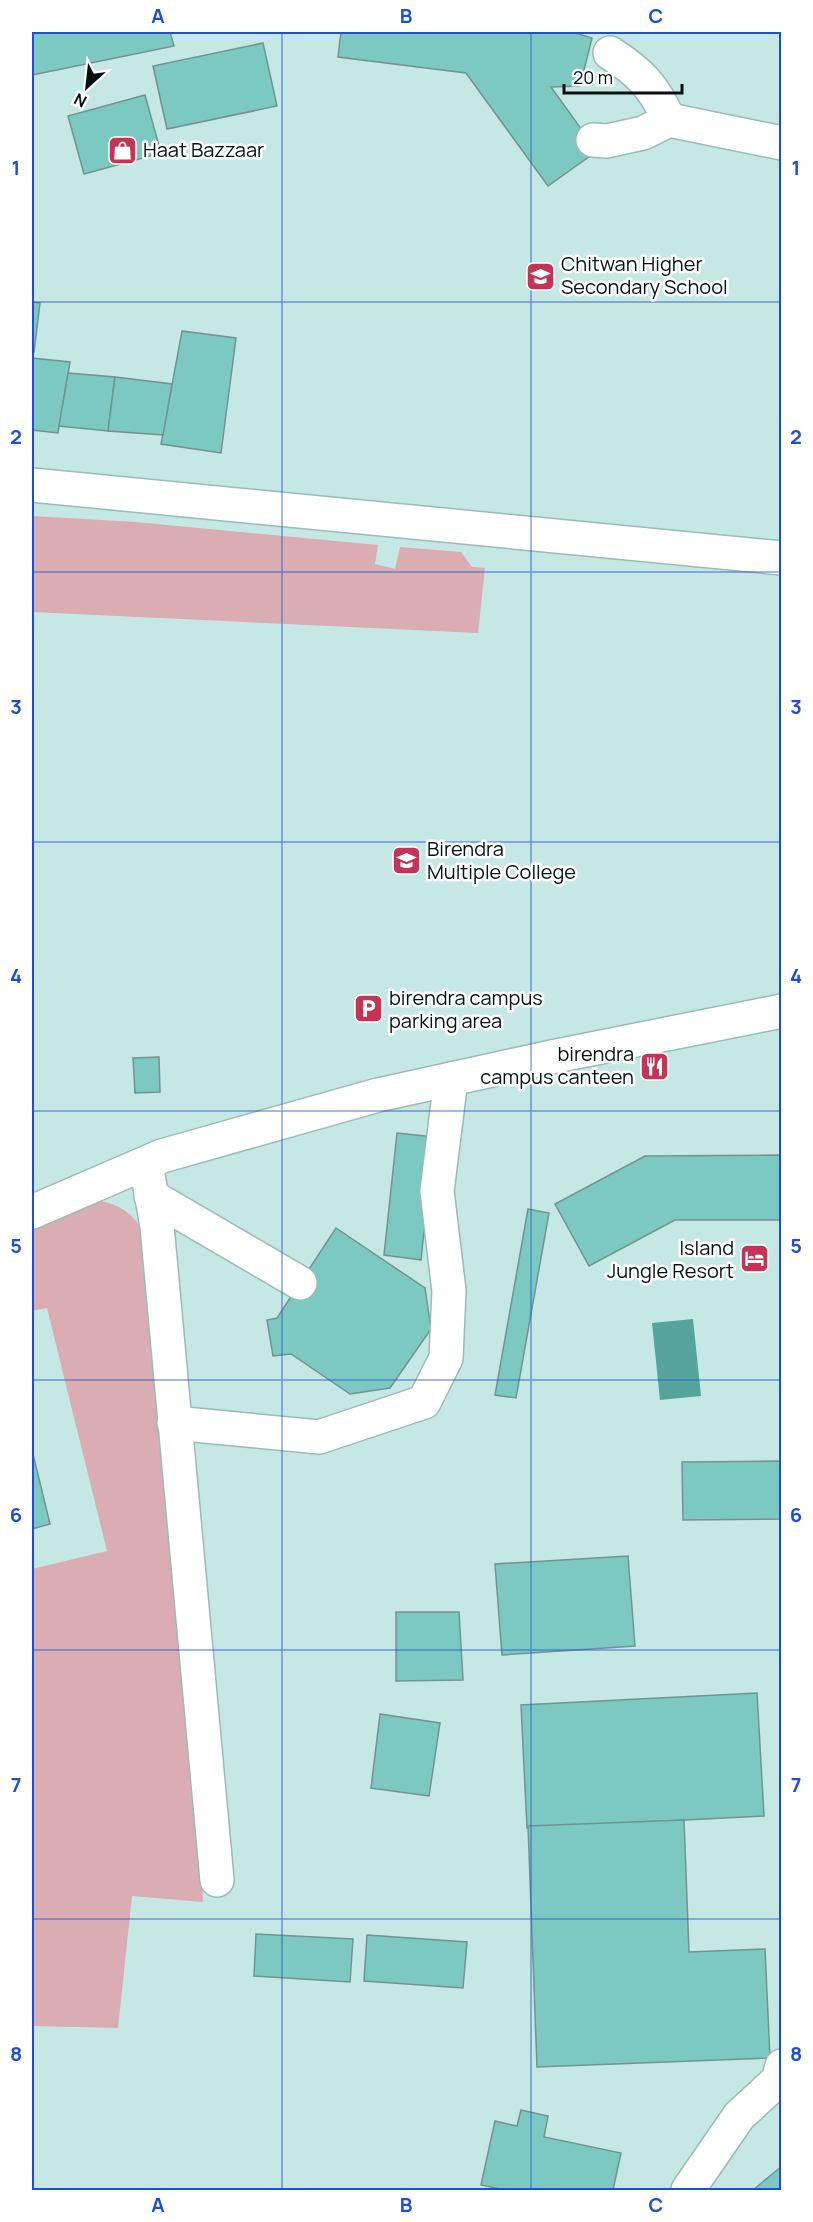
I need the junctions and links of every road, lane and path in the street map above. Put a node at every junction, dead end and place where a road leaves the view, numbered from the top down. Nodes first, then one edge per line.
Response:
1 (610, 53) dead end
2 (669, 120) junction
3 (593, 140) dead end
4 (782, 143) edge
5 (32, 485) edge
6 (782, 558) edge
7 (782, 1011) edge
8 (451, 1079) junction
9 (146, 1164) junction
10 (151, 1196) junction
11 (32, 1212) edge
12 (300, 1283) dead end
13 (174, 1423) junction
14 (217, 1880) dead end
15 (782, 2066) edge
16 (688, 2190) edge

1 - 2 street
2 - 3 street
2 - 4 street
5 - 6 street
7 - 8 street
8 - 9 street
8 - 13 street
9 - 10 street
9 - 11 street
10 - 12 street
10 - 13 street
13 - 14 street
15 - 16 street

